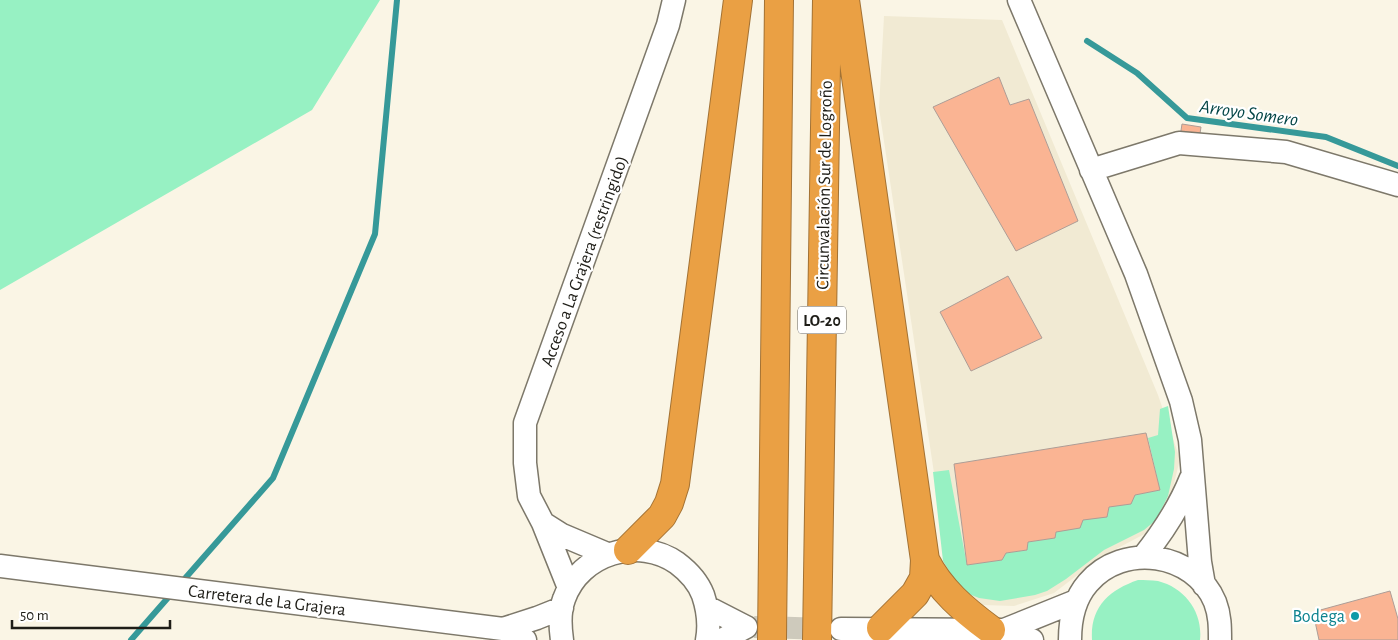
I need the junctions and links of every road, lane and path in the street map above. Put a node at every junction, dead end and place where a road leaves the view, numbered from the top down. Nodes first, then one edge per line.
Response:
1 (674, 0) edge
2 (738, 0) edge
3 (779, 0) edge
4 (827, 0) edge
5 (845, 0) edge
6 (1019, 0) edge
7 (1091, 170) junction
8 (1398, 184) edge
9 (1192, 475) junction
10 (543, 523) junction
11 (617, 552) junction
12 (1143, 557) junction
13 (925, 560) junction
14 (0, 566) edge
15 (1204, 585) junction
16 (565, 598) junction
17 (1076, 600) junction
18 (707, 607) junction
19 (881, 628) junction
20 (503, 629) junction
21 (998, 630) junction
22 (829, 635) edge
23 (525, 640) edge
24 (562, 640) edge
25 (707, 640) edge
26 (722, 640) edge
27 (772, 640) edge
28 (1032, 640) edge
29 (1070, 640) edge
30 (1220, 640) edge

1 - 10 street, Acceso a La Grajera (restringido)
2 - 11 highway
3 - 27 highway, LO-20
4 - 22 highway, Circunvalación Sur de Logroño / LO-20
5 - 13 highway
6 - 7 street
7 - 8 street
7 - 9 street
9 - 12 street
9 - 15 street
10 - 11 street
10 - 16 street, Acceso a La Grajera (restringido)
11 - 16 street
11 - 18 street
12 - 15 street
12 - 17 street
13 - 19 highway
13 - 21 highway
14 - 20 street, Carretera de La Grajera
15 - 30 street
16 - 20 street, Carretera de La Grajera
16 - 24 street
17 - 21 street
17 - 29 street
18 - 25 street
18 - 26 street
19 - 21 street
19 - 22 street
20 - 23 street, Carretera de La Grajera
21 - 28 street

